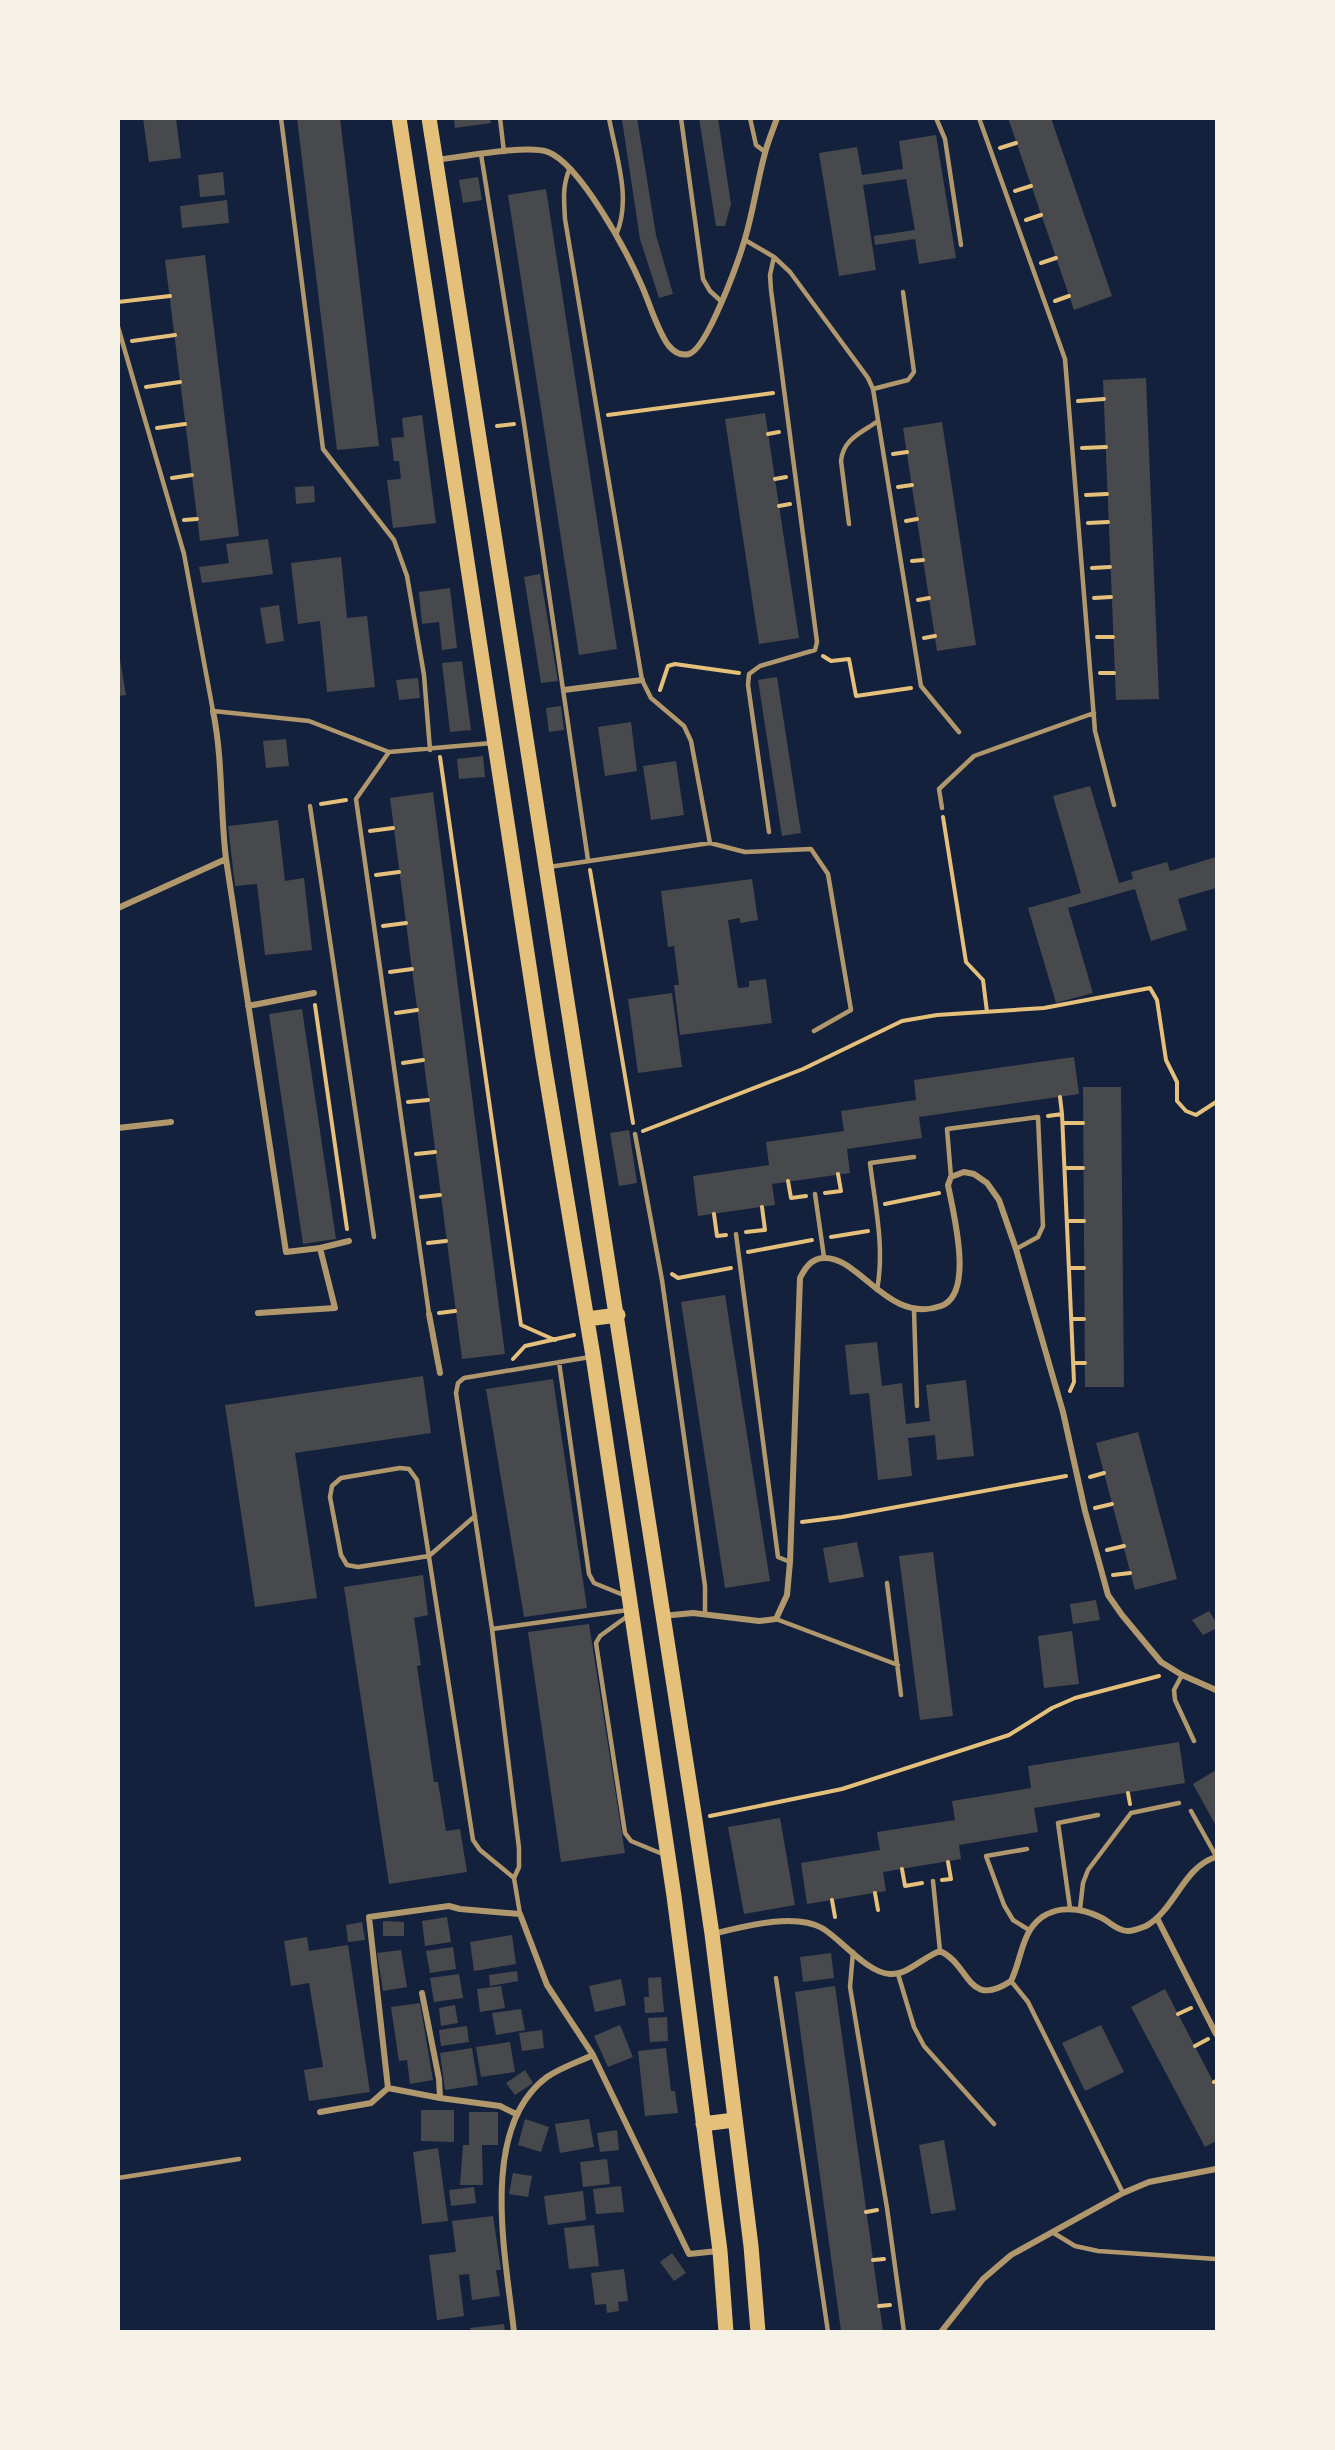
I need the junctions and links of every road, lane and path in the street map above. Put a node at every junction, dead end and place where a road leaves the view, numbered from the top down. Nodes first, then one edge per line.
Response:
1 (281, 118) edge
2 (399, 118) edge
3 (429, 118) edge
4 (500, 118) edge
5 (609, 118) edge
6 (681, 118) edge
7 (750, 118) edge
8 (777, 118) edge
9 (936, 118) edge
10 (979, 118) edge
11 (504, 152) junction
12 (765, 152) junction
13 (481, 154) junction
14 (435, 160) junction
15 (570, 168) junction
16 (616, 234) junction
17 (745, 240) junction
18 (961, 245) dead end
19 (774, 257) junction
20 (903, 292) dead end
21 (170, 296) dead end
22 (118, 302) edge
23 (722, 302) junction
24 (118, 327) edge
25 (174, 335) dead end
26 (123, 342) junction
27 (180, 382) dead end
28 (136, 388) junction
29 (873, 389) junction
30 (784, 391) junction
31 (1104, 399) dead end
32 (1069, 401) junction
33 (598, 416) junction
34 (878, 422) junction
35 (185, 424) dead end
36 (148, 429) junction
37 (1106, 447) dead end
38 (1072, 448) junction
39 (192, 475) dead end
40 (162, 479) junction
41 (1107, 494) dead end
42 (1076, 495) junction
43 (1108, 522) dead end
44 (1078, 523) junction
45 (849, 524) dead end
46 (1110, 567) dead end
47 (1082, 568) junction
48 (831, 662) dead end
49 (749, 674) junction
50 (642, 680) junction
51 (921, 686) junction
52 (564, 690) junction
53 (651, 698) junction
54 (213, 711) junction
55 (1094, 713) junction
56 (959, 732) dead end
57 (495, 743) junction
58 (439, 749) junction
59 (430, 750) junction
60 (389, 752) junction
61 (356, 799) junction
62 (1114, 805) dead end
63 (310, 806) joint
64 (942, 808) joint
65 (393, 828) dead end
66 (361, 832) junction
67 (769, 832) dead end
68 (710, 843) junction
69 (226, 860) junction
70 (588, 860) junction
71 (547, 868) junction
72 (399, 872) dead end
73 (367, 876) junction
74 (118, 908) edge
75 (406, 923) dead end
76 (374, 927) junction
77 (412, 969) dead end
78 (380, 973) junction
79 (314, 993) joint
80 (248, 1006) junction
81 (417, 1010) dead end
82 (987, 1012) junction
83 (386, 1014) junction
84 (814, 1030) dead end
85 (423, 1060) dead end
86 (393, 1064) junction
87 (1060, 1096) dead end
88 (428, 1100) dead end
89 (1216, 1102) edge
90 (399, 1104) junction
91 (1062, 1114) junction
92 (1038, 1117) junction
93 (171, 1122) dead end
94 (1063, 1123) junction
95 (1083, 1123) dead end
96 (118, 1128) edge
97 (635, 1134) junction
98 (435, 1152) dead end
99 (406, 1156) junction
100 (914, 1157) dead end
101 (1065, 1168) junction
102 (1083, 1168) dead end
103 (951, 1177) junction
104 (949, 1191) junction
105 (815, 1194) dead end
106 (876, 1206) junction
107 (1067, 1221) junction
108 (1084, 1221) dead end
109 (878, 1229) junction
110 (736, 1234) dead end
111 (374, 1237) dead end
112 (822, 1238) junction
113 (349, 1241) joint
114 (320, 1248) junction
115 (1016, 1249) junction
116 (739, 1254) junction
117 (824, 1257) junction
118 (658, 1261) junction
119 (740, 1266) junction
120 (1069, 1268) junction
121 (1084, 1268) dead end
122 (877, 1290) junction
123 (914, 1310) junction
124 (258, 1313) dead end
125 (429, 1314) joint
126 (618, 1315) junction
127 (587, 1319) junction
128 (1071, 1319) junction
129 (1084, 1319) dead end
130 (525, 1346) dead end
131 (593, 1356) junction
132 (559, 1362) junction
133 (1085, 1362) dead end
134 (1073, 1363) junction
135 (440, 1373) dead end
136 (917, 1406) dead end
137 (1063, 1412) junction
138 (1077, 1474) junction
139 (475, 1516) junction
140 (792, 1523) junction
141 (429, 1556) junction
142 (790, 1562) junction
143 (887, 1583) dead end
144 (630, 1607) junction
145 (705, 1614) junction
146 (662, 1616) junction
147 (777, 1619) junction
148 (492, 1629) junction
149 (898, 1665) junction
150 (1175, 1671) junction
151 (1182, 1675) junction
152 (1216, 1690) edge
153 (901, 1695) dead end
154 (1194, 1741) dead end
155 (1179, 1803) dead end
156 (1191, 1811) dead end
157 (1098, 1815) dead end
158 (695, 1820) junction
159 (1027, 1849) dead end
160 (667, 1856) junction
161 (1216, 1856) edge
162 (514, 1878) junction
163 (933, 1881) dead end
164 (875, 1893) dead end
165 (832, 1900) dead end
166 (1070, 1908) junction
167 (1080, 1909) junction
168 (878, 1910) dead end
169 (520, 1914) junction
170 (835, 1917) dead end
171 (1157, 1918) junction
172 (1029, 1930) junction
173 (712, 1934) junction
174 (940, 1951) junction
175 (853, 1952) junction
176 (898, 1974) junction
177 (776, 1978) dead end
178 (1011, 1981) junction
179 (422, 1993) dead end
180 (1216, 2034) edge
181 (593, 2055) junction
182 (388, 2088) junction
183 (440, 2098) junction
184 (320, 2112) dead end
185 (516, 2114) junction
186 (734, 2120) junction
187 (703, 2124) junction
188 (994, 2124) dead end
189 (239, 2158) dead end
190 (1216, 2169) edge
191 (118, 2178) edge
192 (1122, 2193) junction
193 (1052, 2232) junction
194 (720, 2251) junction
195 (1216, 2259) edge
196 (514, 2331) edge
197 (726, 2331) edge
198 (758, 2331) edge
199 (828, 2331) edge
200 (904, 2331) edge
201 (941, 2331) edge

1 - 59 lane
2 - 57 main road
3 - 14 main road
4 - 11 lane
5 - 16 lane
6 - 23 lane
7 - 12 lane
8 - 12 street
9 - 18 lane
10 - 32 lane
11 - 13 street
11 - 15 street
12 - 17 street
13 - 14 street
13 - 52 lane
14 - 71 main road
15 - 16 street
15 - 33 lane
16 - 23 street
17 - 19 lane
17 - 23 street
19 - 29 lane
19 - 30 lane
20 - 29 lane
21 - 22 path
24 - 26 lane
25 - 26 path
26 - 28 lane
27 - 28 path
28 - 36 lane
29 - 34 lane
30 - 33 path
30 - 49 lane
31 - 32 path
32 - 38 lane
33 - 50 lane
34 - 45 lane
34 - 51 lane
35 - 36 path
36 - 40 lane
37 - 38 path
38 - 42 lane
39 - 40 path
40 - 54 lane
41 - 42 path
42 - 44 lane
43 - 44 path
44 - 47 lane
46 - 47 path
47 - 55 lane
48 - 51 path
49 - 53 path
49 - 67 lane
50 - 52 street
50 - 53 lane
51 - 56 lane
52 - 70 lane
53 - 68 lane
54 - 60 lane
54 - 69 street
55 - 62 lane
55 - 64 lane
57 - 58 lane
57 - 127 main road
58 - 59 lane
58 - 130 path
59 - 60 lane
60 - 61 lane
61 - 63 path
61 - 66 lane
63 - 111 lane
64 - 82 path
65 - 66 path
66 - 73 lane
68 - 70 lane
68 - 84 lane
69 - 74 street
69 - 80 street
70 - 71 lane
70 - 97 path
71 - 126 main road
72 - 73 path
73 - 76 lane
75 - 76 path
76 - 78 lane
77 - 78 path
78 - 83 lane
79 - 80 street
79 - 113 path
80 - 114 street
81 - 83 path
82 - 89 path
82 - 97 path
83 - 86 lane
85 - 86 path
86 - 90 lane
87 - 91 path
88 - 90 path
90 - 99 lane
91 - 92 path
91 - 94 path
92 - 103 lane
92 - 115 lane
93 - 96 street
94 - 95 path
94 - 101 path
97 - 118 lane
98 - 99 path
99 - 125 lane
100 - 106 lane
101 - 102 path
101 - 107 path
103 - 104 street
103 - 115 street
104 - 106 path
104 - 123 street
105 - 112 lane
106 - 109 lane
107 - 108 path
107 - 120 path
109 - 112 path
109 - 122 lane
110 - 116 lane
112 - 116 path
112 - 117 lane
113 - 114 street
114 - 124 street
115 - 137 street
116 - 119 lane
117 - 122 street
117 - 140 street
118 - 119 path
118 - 145 lane
119 - 142 lane
120 - 121 path
120 - 128 path
122 - 123 street
123 - 136 lane
125 - 135 street
126 - 127 main road
126 - 146 main road
127 - 131 main road
128 - 129 path
128 - 134 path
131 - 132 lane
131 - 144 main road
132 - 139 lane
132 - 144 lane
133 - 134 path
134 - 137 path
137 - 138 street
138 - 140 path
138 - 150 street
139 - 141 lane
139 - 148 lane
140 - 142 street
141 - 141 lane
141 - 162 lane
142 - 147 street
143 - 149 lane
144 - 148 lane
144 - 160 main road
144 - 160 lane
145 - 146 street
145 - 147 street
146 - 158 main road
147 - 149 lane
148 - 162 lane
149 - 153 lane
150 - 151 street
150 - 158 path
151 - 152 street
151 - 154 lane
155 - 167 lane
156 - 161 lane
157 - 166 lane
158 - 173 main road
159 - 172 lane
160 - 187 main road
161 - 171 street
162 - 169 lane
163 - 174 lane
164 - 168 path
165 - 170 path
166 - 167 street
166 - 172 street
167 - 171 street
169 - 181 street
169 - 182 street
171 - 180 street
172 - 178 street
173 - 175 street
173 - 186 main road
174 - 176 street
174 - 178 street
175 - 176 street
175 - 200 lane
176 - 188 lane
177 - 199 lane
178 - 192 lane
179 - 183 street
181 - 185 street
181 - 194 street
182 - 183 street
182 - 184 street
183 - 185 street
185 - 196 street
186 - 187 main road
186 - 198 main road
187 - 194 main road
189 - 191 lane
190 - 192 street
192 - 193 street
193 - 195 lane
193 - 201 street
194 - 197 main road

